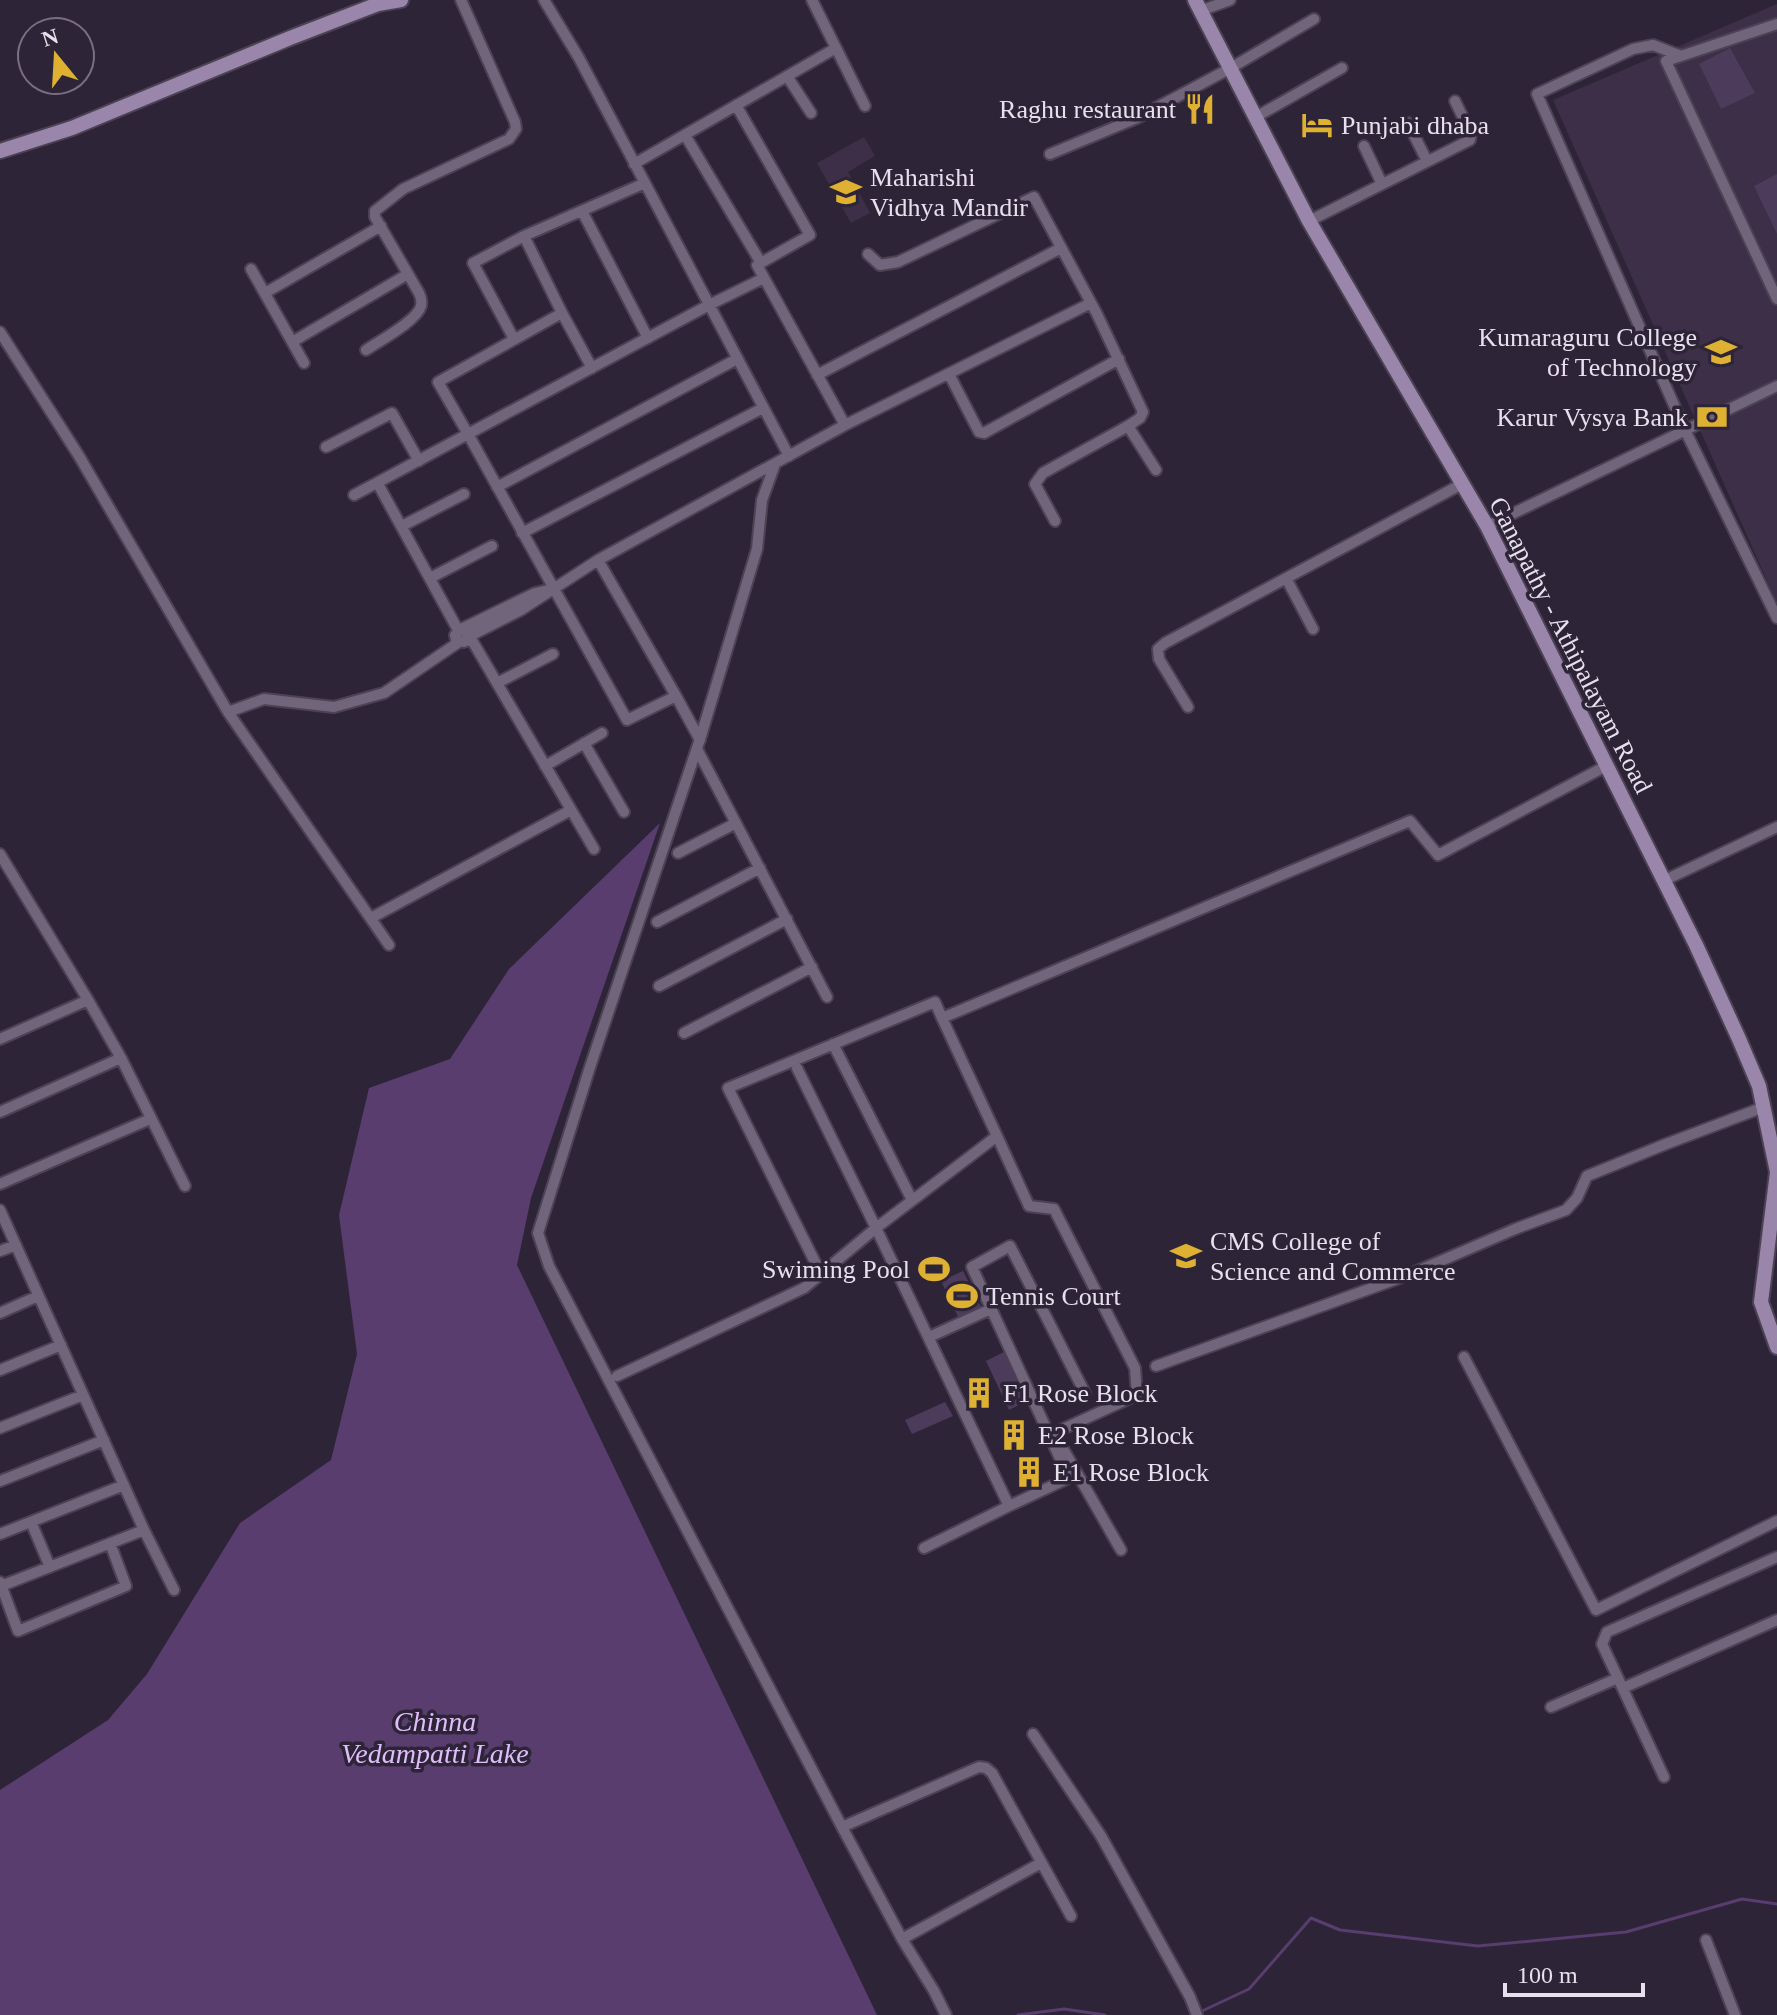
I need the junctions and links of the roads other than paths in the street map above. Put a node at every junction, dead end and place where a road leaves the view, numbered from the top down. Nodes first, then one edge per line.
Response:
1 (401, 0) edge
2 (461, 0) edge
3 (544, 0) edge
4 (812, 0) edge
5 (1230, 0) edge
6 (1198, 6) edge
7 (1314, 19) dead end
8 (1777, 24) edge
9 (836, 48) junction
10 (1665, 55) junction
11 (1342, 68) dead end
12 (1229, 69) junction
13 (787, 76) junction
14 (1455, 101) dead end
15 (736, 105) junction
16 (865, 106) dead end
17 (811, 113) dead end
18 (1254, 118) junction
19 (1408, 123) dead end
20 (685, 135) junction
21 (1364, 146) dead end
22 (0, 151) edge
23 (1050, 154) dead end
24 (1427, 161) junction
25 (634, 164) junction
26 (645, 183) junction
27 (1382, 184) junction
28 (582, 211) junction
29 (1309, 221) junction
30 (381, 226) junction
31 (524, 236) junction
32 (1061, 248) junction
33 (868, 254) dead end
34 (761, 263) junction
35 (251, 269) dead end
36 (408, 274) junction
37 (764, 278) junction
38 (265, 293) junction
39 (1777, 299) edge
40 (1091, 303) junction
41 (709, 305) junction
42 (562, 313) junction
43 (0, 332) edge
44 (648, 338) junction
45 (514, 339) junction
46 (292, 342) junction
47 (366, 350) dead end
48 (737, 359) junction
49 (1119, 359) junction
50 (304, 363) dead end
51 (592, 368) junction
52 (949, 374) junction
53 (817, 375) junction
54 (1777, 386) edge
55 (763, 408) junction
56 (845, 425) junction
57 (1128, 426) junction
58 (1685, 430) junction
59 (468, 434) junction
60 (326, 447) dead end
61 (789, 456) junction
62 (419, 461) junction
63 (775, 464) junction
64 (1156, 470) dead end
65 (378, 484) junction
66 (1462, 484) junction
67 (497, 487) junction
68 (464, 494) dead end
69 (354, 495) dead end
70 (1055, 521) dead end
71 (402, 526) junction
72 (1487, 526) junction
73 (522, 533) junction
74 (492, 546) dead end
75 (598, 560) junction
76 (430, 578) junction
77 (1286, 578) junction
78 (554, 588) junction
79 (1777, 618) edge
80 (1313, 629) dead end
81 (462, 636) junction
82 (553, 654) dead end
83 (497, 683) junction
84 (676, 696) junction
85 (1188, 707) dead end
86 (228, 712) junction
87 (602, 733) dead end
88 (584, 743) junction
89 (699, 744) junction
90 (545, 766) junction
91 (1606, 766) junction
92 (571, 810) junction
93 (624, 812) dead end
94 (736, 823) junction
95 (1777, 827) edge
96 (594, 849) dead end
97 (678, 853) dead end
98 (0, 854) edge
99 (760, 868) junction
100 (1663, 881) junction
101 (371, 918) junction
102 (787, 919) junction
103 (657, 922) dead end
104 (389, 945) dead end
105 (812, 967) junction
106 (659, 986) dead end
107 (827, 997) dead end
108 (88, 1000) junction
109 (942, 1018) junction
110 (684, 1033) dead end
111 (0, 1039) edge
112 (833, 1044) junction
113 (121, 1058) junction
114 (797, 1068) dead end
115 (1764, 1107) junction
116 (0, 1112) edge
117 (150, 1119) junction
118 (997, 1136) junction
119 (0, 1184) edge
120 (185, 1186) dead end
121 (912, 1200) junction
122 (0, 1210) edge
123 (876, 1228) junction
124 (16, 1245) junction
125 (0, 1251) edge
126 (821, 1274) junction
127 (38, 1296) junction
128 (991, 1309) junction
129 (0, 1313) edge
130 (929, 1337) junction
131 (61, 1345) junction
132 (1777, 1347) edge
133 (1464, 1357) dead end
134 (1156, 1366) dead end
135 (0, 1370) edge
136 (617, 1376) dead end
137 (1085, 1393) dead end
138 (83, 1395) junction
139 (0, 1428) edge
140 (104, 1440) junction
141 (1074, 1476) junction
142 (0, 1481) edge
143 (124, 1485) junction
144 (1009, 1506) junction
145 (1777, 1521) edge
146 (31, 1522) junction
147 (144, 1530) junction
148 (0, 1534) edge
149 (110, 1543) junction
150 (924, 1548) dead end
151 (1121, 1550) dead end
152 (1777, 1557) edge
153 (50, 1567) junction
154 (1, 1584) edge
155 (174, 1590) dead end
156 (1777, 1620) edge
157 (1620, 1683) junction
158 (1551, 1707) dead end
159 (1033, 1734) dead end
160 (1664, 1777) dead end
161 (842, 1827) junction
162 (1041, 1863) junction
163 (1071, 1916) dead end
164 (902, 1939) junction
165 (1706, 1940) dead end
166 (945, 2012) edge
167 (1197, 2015) edge
168 (1735, 2015) edge

1 - 22 main road
2 - 30 street
3 - 25 street
4 - 9 street
5 - 6 street
6 - 12 main road, Ganapathy - Athipalayam Road
7 - 12 street
8 - 10 street
9 - 13 street
9 - 16 street
10 - 39 street
10 - 58 street
11 - 18 street
12 - 18 main road, Ganapathy - Athipalayam Road
12 - 23 street
13 - 15 street
13 - 17 street
14 - 24 street
15 - 20 street
15 - 34 street
18 - 29 main road, Ganapathy - Athipalayam Road
19 - 24 street
20 - 25 street
20 - 34 street
21 - 27 street
24 - 27 street
25 - 26 street
26 - 28 street
26 - 41 street
27 - 29 street
28 - 31 street
28 - 44 street
29 - 66 main road, Ganapathy - Athipalayam Road
30 - 36 street
30 - 38 street
31 - 42 street
31 - 45 street
32 - 33 street
32 - 40 street
32 - 53 street
34 - 37 street
35 - 38 street
36 - 46 street
36 - 47 street
37 - 41 street
37 - 53 street
38 - 46 street
40 - 49 street
40 - 52 street
41 - 44 street
41 - 48 street
42 - 45 street
42 - 51 street
43 - 86 street
44 - 51 street
45 - 59 street
46 - 50 street
48 - 55 street
48 - 67 street
49 - 52 street
49 - 57 street
51 - 59 street
52 - 56 street
53 - 56 street
54 - 58 street
55 - 61 street
55 - 73 street
56 - 61 street
57 - 64 street
57 - 70 street
58 - 72 street
58 - 79 street
59 - 62 street
59 - 67 street
60 - 62 street
61 - 63 street
62 - 65 street
63 - 75 street
63 - 89 street
65 - 69 street
65 - 71 street
66 - 72 main road, Ganapathy - Athipalayam Road
66 - 77 street
67 - 73 street
68 - 71 street
71 - 76 street
72 - 91 main road, Ganapathy - Athipalayam Road
73 - 78 street
74 - 76 street
75 - 78 street
75 - 84 street
76 - 81 street
77 - 80 street
77 - 85 street
78 - 81 street
78 - 84 street
81 - 83 street
81 - 86 street
82 - 83 street
83 - 90 street
84 - 89 street
86 - 101 street
87 - 88 street
88 - 90 street
88 - 93 street
89 - 94 street
89 - 161 street
90 - 92 street
91 - 100 main road, Ganapathy - Athipalayam Road
91 - 109 street
92 - 96 street
92 - 101 street
94 - 97 street
94 - 99 street
95 - 100 street
98 - 108 street
99 - 102 street
99 - 103 street
100 - 115 main road, Ganapathy - Athipalayam Road
101 - 104 street
102 - 105 street
102 - 106 street
105 - 107 street
105 - 110 street
108 - 111 street
108 - 113 street
109 - 112 street
109 - 118 street
112 - 121 street
112 - 126 street
113 - 116 street
113 - 117 street
114 - 123 street
115 - 132 main road, Ganapathy - Athipalayam Road
115 - 134 street
117 - 119 street
117 - 120 street
118 - 121 street
118 - 141 street
121 - 123 street
122 - 124 street
123 - 126 street
123 - 130 street
124 - 125 street
124 - 127 street
126 - 136 street
127 - 129 street
127 - 131 street
128 - 130 street
128 - 137 street
128 - 141 street
130 - 144 street
131 - 135 street
131 - 138 street
133 - 145 street
138 - 139 street
138 - 140 street
140 - 142 street
140 - 143 street
141 - 144 street
141 - 151 street
143 - 146 street
143 - 147 street
144 - 150 street
146 - 148 street
146 - 153 street
147 - 149 street
147 - 155 street
149 - 153 street
149 - 154 street
152 - 157 street
153 - 154 street
156 - 157 street
157 - 158 street
157 - 160 street
159 - 167 street
161 - 162 street
161 - 164 street
162 - 163 street
162 - 164 street
164 - 166 street
165 - 168 street

